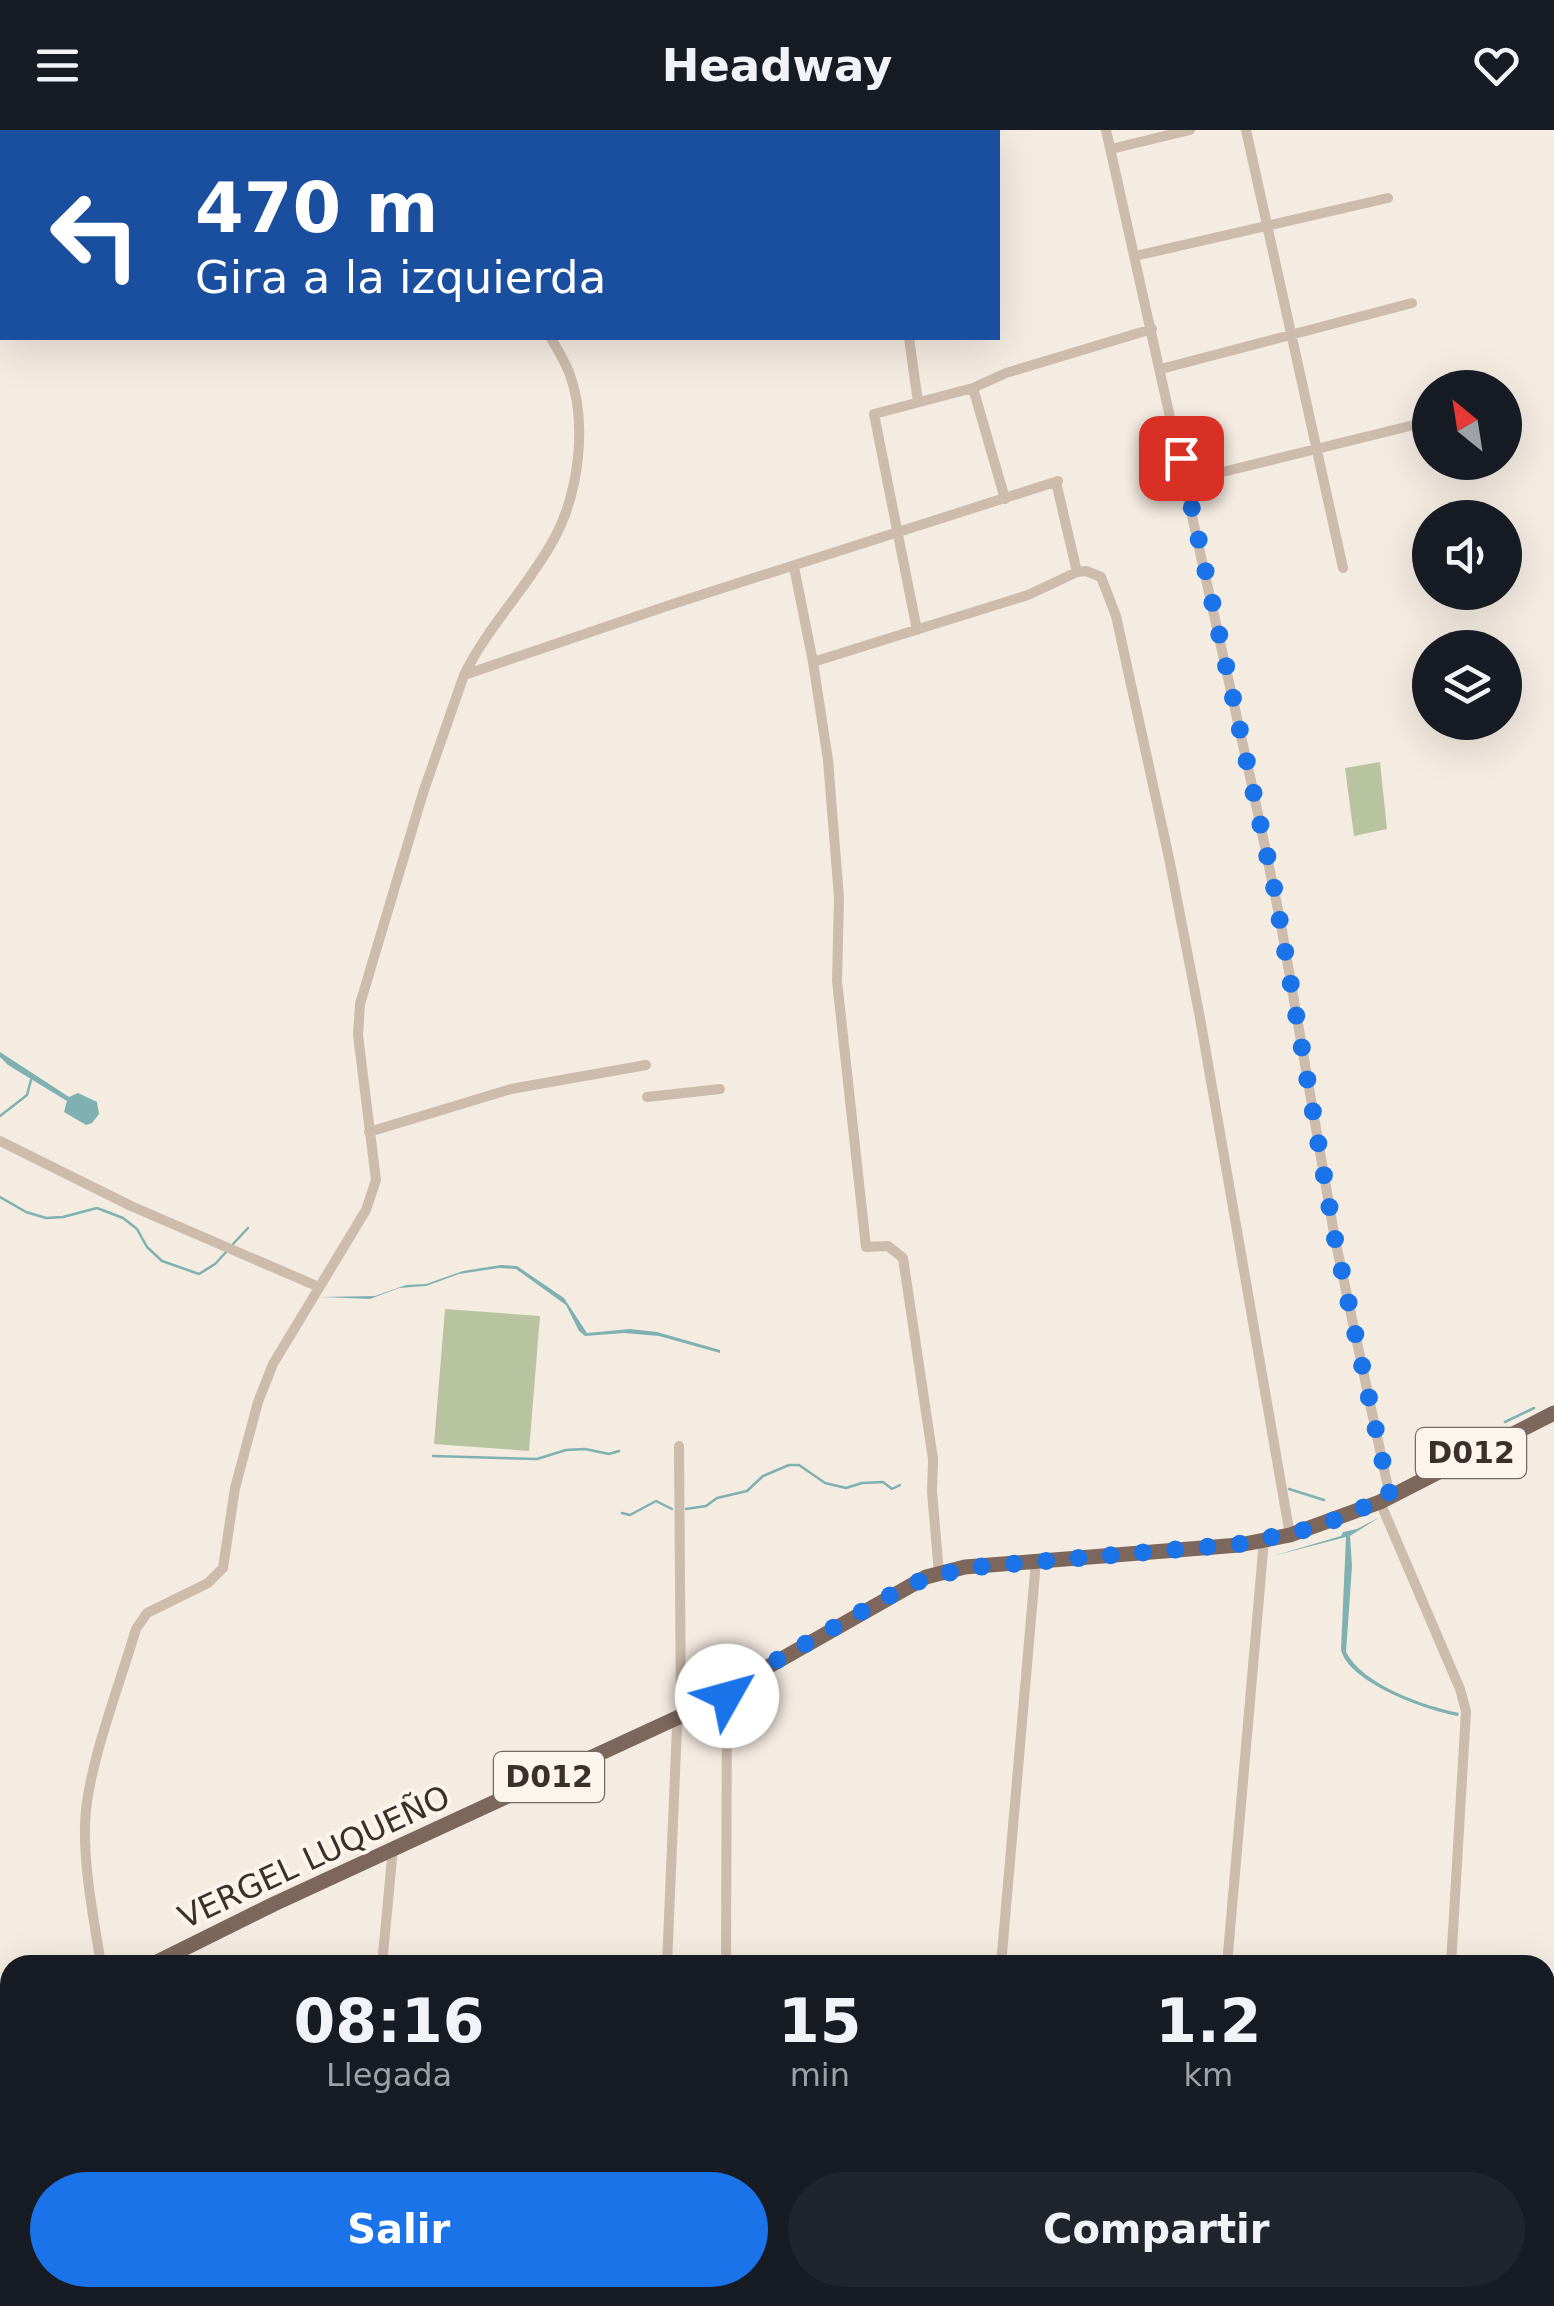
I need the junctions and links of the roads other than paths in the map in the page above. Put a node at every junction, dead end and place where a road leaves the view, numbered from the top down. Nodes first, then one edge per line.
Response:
1 (1106, 130) edge
2 (1190, 130) edge
3 (1246, 130) edge
4 (1110, 149) junction
5 (1388, 198) dead end
6 (1268, 226) junction
7 (1135, 256) junction
8 (1412, 303) dead end
9 (1152, 329) junction
10 (1292, 335) junction
11 (552, 340) edge
12 (910, 340) edge
13 (1161, 369) junction
14 (973, 388) junction
15 (918, 402) junction
16 (1412, 425) edge
17 (1317, 449) junction
18 (1186, 481) junction
19 (1005, 499) junction
20 (898, 535) junction
21 (794, 567) junction
22 (1343, 568) dead end
23 (1077, 572) junction
24 (916, 630) junction
25 (814, 662) junction
26 (464, 675) junction
27 (646, 1065) dead end
28 (720, 1089) dead end
29 (647, 1097) dead end
30 (369, 1132) junction
31 (0, 1141) edge
32 (319, 1286) junction
33 (1554, 1413) edge
34 (679, 1446) dead end
35 (1385, 1499) junction
36 (1290, 1534) junction
37 (1264, 1540) junction
38 (1036, 1560) junction
39 (939, 1573) junction
40 (728, 1688) junction
41 (681, 1716) junction
42 (393, 1848) junction
43 (100, 1955) edge
44 (173, 1955) edge
45 (383, 1955) edge
46 (667, 1955) edge
47 (726, 1955) edge
48 (1002, 1955) edge
49 (1228, 1955) edge
50 (1451, 1955) edge

1 - 4 street
2 - 4 street
3 - 6 street
4 - 7 street
5 - 6 street
6 - 7 street
6 - 10 street
7 - 9 street
8 - 10 street
9 - 13 street
9 - 14 street
10 - 13 street
10 - 17 street
11 - 26 street
12 - 15 street
13 - 18 street
14 - 15 street
14 - 19 street
15 - 20 street
16 - 17 street
17 - 18 street
17 - 22 street
18 - 35 street
19 - 20 street
19 - 23 street
20 - 21 street
20 - 24 street
21 - 25 street
21 - 26 street
23 - 24 street
23 - 36 street
24 - 25 street
25 - 39 street
26 - 30 street
27 - 30 street
28 - 29 street
30 - 32 street
31 - 32 street
32 - 43 street
33 - 35 main road, VERGEL LUQUEÑO / D012
34 - 41 street
35 - 36 main road, VERGEL LUQUEÑO / D012
35 - 50 street
36 - 37 main road, VERGEL LUQUEÑO / D012
37 - 38 main road, VERGEL LUQUEÑO / D012
37 - 49 street
38 - 39 main road, VERGEL LUQUEÑO / D012
38 - 48 street
39 - 40 main road, VERGEL LUQUEÑO / D012
40 - 41 main road, VERGEL LUQUEÑO / D012
40 - 47 street
41 - 42 main road, VERGEL LUQUEÑO / D012
41 - 46 street
42 - 44 main road, VERGEL LUQUEÑO / D012
42 - 45 street

